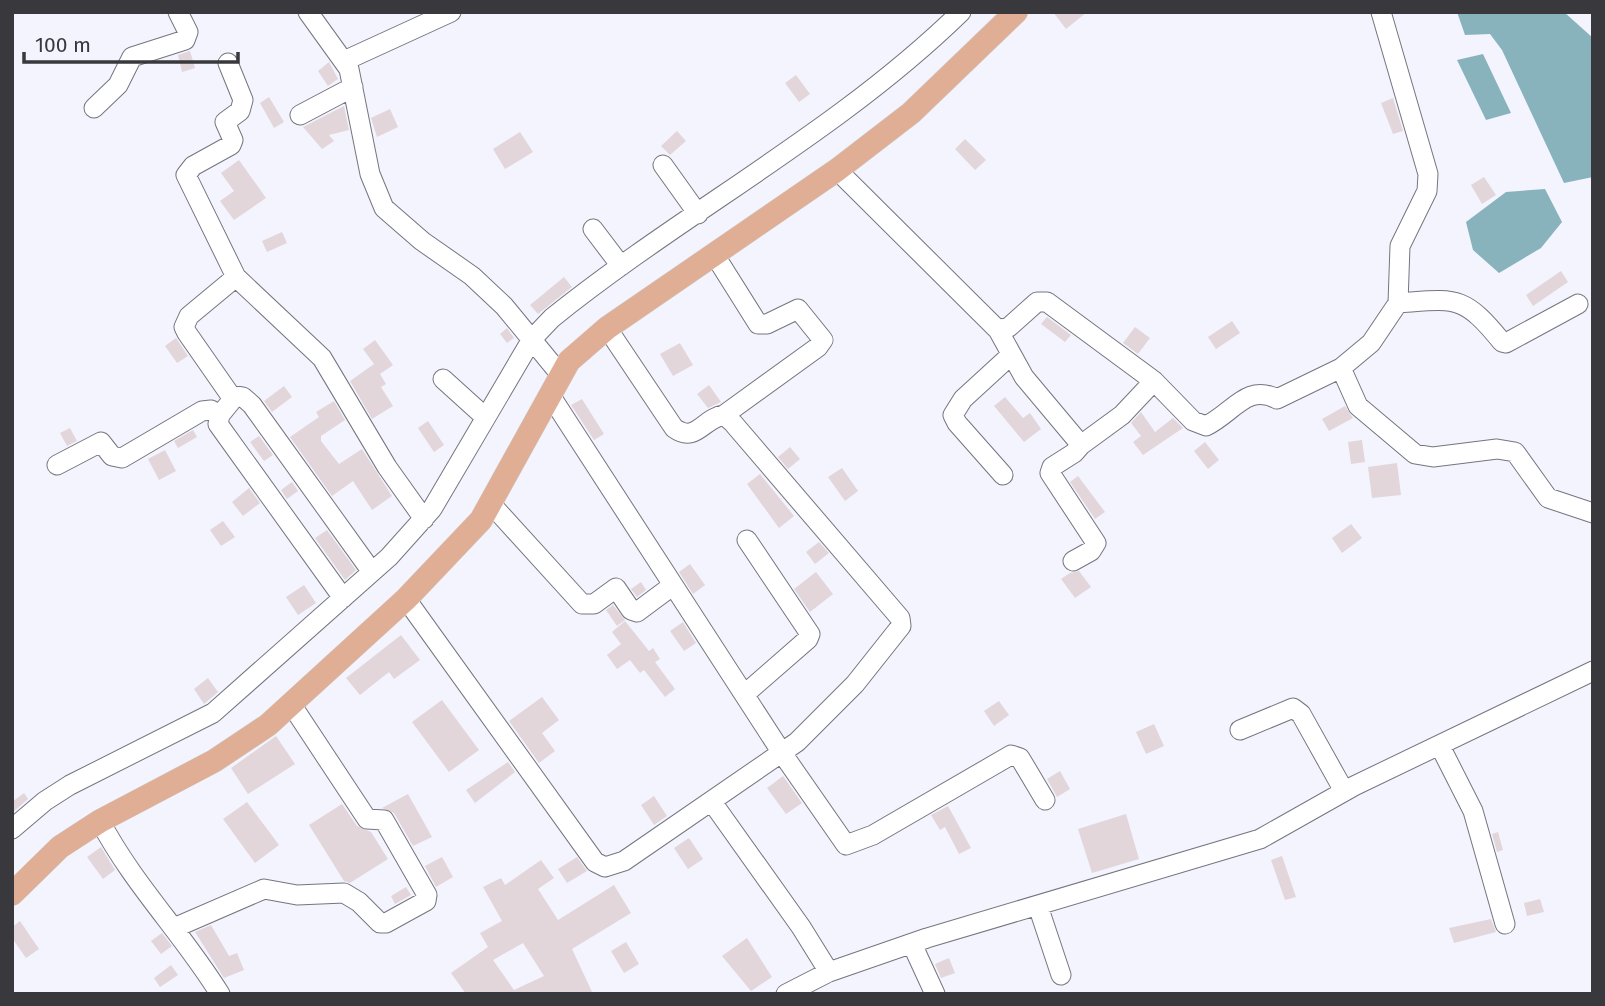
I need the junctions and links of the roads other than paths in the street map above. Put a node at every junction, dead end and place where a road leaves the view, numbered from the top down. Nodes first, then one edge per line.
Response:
1 (178, 12) edge
2 (308, 12) edge
3 (451, 12) edge
4 (961, 12) edge
5 (1016, 12) edge
6 (1381, 12) edge
7 (344, 61) junction
8 (229, 63) dead end
9 (353, 87) junction
10 (94, 108) dead end
11 (300, 114) dead end
12 (663, 165) dead end
13 (837, 170) junction
14 (698, 214) junction
15 (593, 229) dead end
16 (714, 254) junction
17 (621, 267) junction
18 (236, 277) junction
19 (1398, 303) junction
20 (1578, 304) dead end
21 (607, 328) junction
22 (998, 330) junction
23 (543, 354) junction
24 (1011, 355) junction
25 (1341, 368) junction
26 (443, 379) dead end
27 (1154, 381) junction
28 (232, 396) junction
29 (550, 396) junction
30 (220, 415) junction
31 (724, 415) junction
32 (485, 417) junction
33 (1081, 445) junction
34 (57, 465) dead end
35 (1003, 475) dead end
36 (492, 505) junction
37 (1593, 513) edge
38 (424, 519) junction
39 (747, 540) dead end
40 (1073, 561) dead end
41 (372, 572) junction
42 (672, 586) junction
43 (343, 598) junction
44 (406, 599) junction
45 (1593, 671) edge
46 (745, 694) junction
47 (291, 704) junction
48 (1240, 730) dead end
49 (1440, 746) junction
50 (782, 754) junction
51 (1344, 791) junction
52 (1045, 800) dead end
53 (712, 802) junction
54 (100, 821) junction
55 (12, 829) edge
56 (12, 894) edge
57 (1038, 906) junction
58 (1505, 924) dead end
59 (174, 928) junction
60 (912, 944) junction
61 (829, 972) junction
62 (1060, 975) dead end
63 (220, 994) edge
64 (786, 994) edge
65 (935, 994) edge

1 - 10 street
2 - 7 street
3 - 7 street
4 - 14 street
5 - 13 main road
6 - 19 street
7 - 9 street
8 - 18 street
9 - 11 street
9 - 23 street
12 - 14 street
13 - 16 main road
13 - 22 street
14 - 17 street
15 - 17 street
16 - 21 main road
16 - 31 street
17 - 23 street
18 - 28 street
18 - 38 street
19 - 20 street
19 - 25 street
21 - 23 main road
21 - 31 street
22 - 24 street
22 - 27 street
23 - 29 main road
23 - 32 street
24 - 33 street
24 - 35 street
25 - 27 street
25 - 37 street
26 - 32 street
27 - 33 street
28 - 30 street
28 - 41 street
29 - 36 main road
29 - 42 street
30 - 34 street
30 - 43 street
31 - 50 street
32 - 38 street
33 - 40 street
36 - 42 street
36 - 44 main road
38 - 41 street
39 - 46 street
41 - 43 street
42 - 46 street
43 - 55 street
44 - 47 main road
44 - 53 street
45 - 49 street
46 - 50 street
47 - 54 main road
47 - 59 street
48 - 51 street
49 - 51 street
49 - 58 street
50 - 52 street
50 - 53 street
51 - 57 street
53 - 61 street
54 - 56 main road
54 - 59 street
57 - 60 street
57 - 62 street
59 - 63 street
60 - 61 street
60 - 65 street
61 - 64 street

